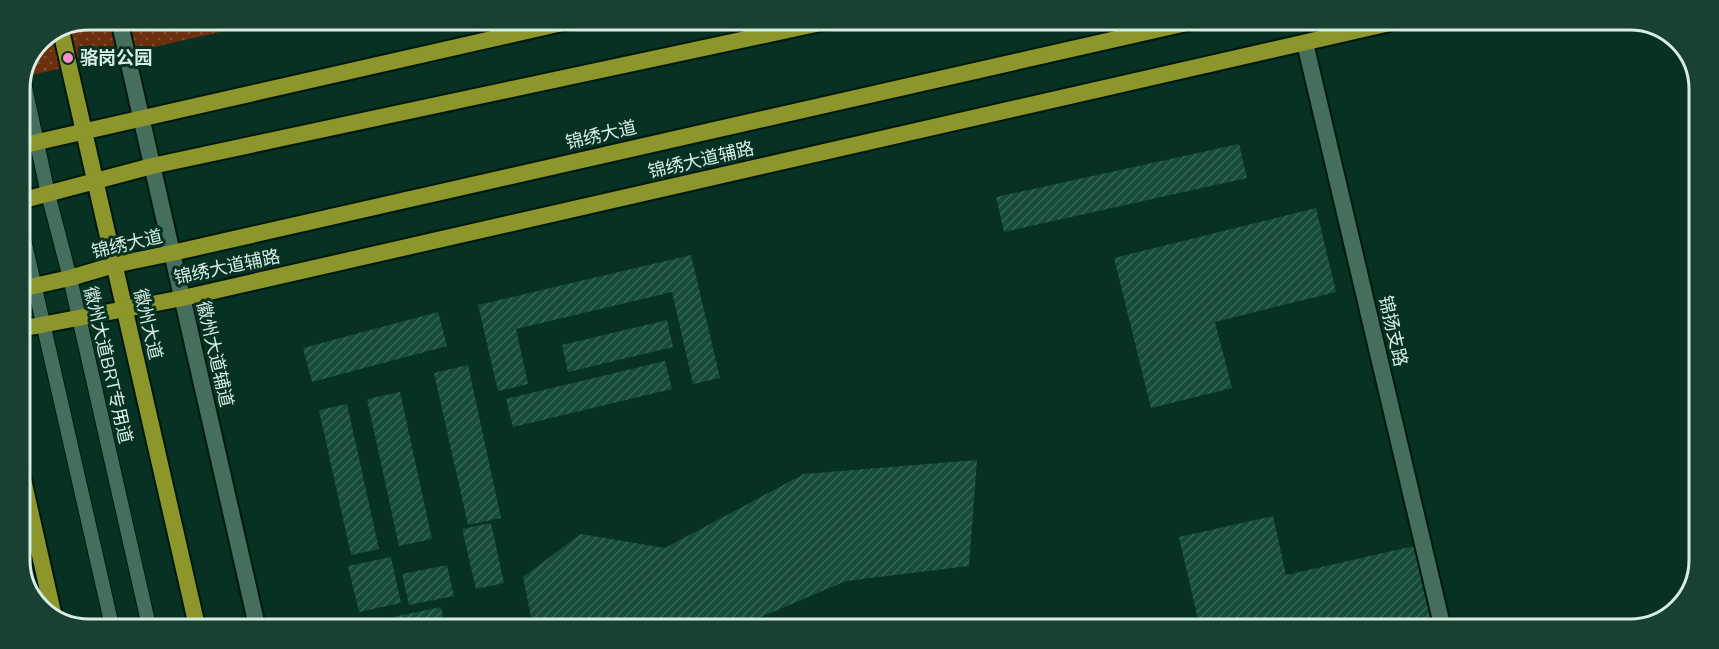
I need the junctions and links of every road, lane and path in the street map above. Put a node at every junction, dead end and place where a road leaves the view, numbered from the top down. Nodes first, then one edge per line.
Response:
1 (120, 30) edge
2 (531, 30) edge
3 (788, 30) edge
4 (1156, 30) edge
5 (1360, 30) edge
6 (62, 36) edge
7 (1305, 43) junction
8 (30, 112) edge
9 (141, 118) junction
10 (84, 132) junction
11 (37, 142) junction
12 (30, 144) edge
13 (152, 166) junction
14 (95, 182) junction
15 (48, 194) junction
16 (30, 198) edge
17 (172, 254) junction
18 (114, 265) junction
19 (70, 278) junction
20 (30, 286) edge
21 (30, 294) edge
22 (183, 298) junction
23 (124, 307) junction
24 (79, 318) junction
25 (43, 324) junction
26 (30, 327) edge
27 (30, 510) edge
28 (51, 605) edge
29 (110, 619) edge
30 (147, 619) edge
31 (195, 619) edge
32 (255, 619) edge
33 (1441, 619) edge

1 - 9 street, 徽州大道辅道
2 - 9 main road
3 - 13 main road
4 - 17 main road, 锦绣大道
5 - 7 main road, 锦绣大道辅路
6 - 10 main road, 徽州大道
7 - 22 main road, 锦绣大道辅路
7 - 33 street, 锦扬支路
8 - 11 lane, 徽州大道BRT专用道
9 - 10 main road
9 - 13 street, 徽州大道辅道
10 - 11 main road
10 - 14 main road, 徽州大道
11 - 12 main road
11 - 15 lane, 徽州大道BRT专用道
13 - 14 main road
13 - 17 street, 徽州大道辅道
14 - 15 main road
14 - 18 main road, 徽州大道
15 - 16 main road
15 - 19 lane, 徽州大道BRT专用道
17 - 18 main road, 锦绣大道
17 - 22 street, 徽州大道辅道
18 - 19 main road, 锦绣大道
18 - 23 main road, 徽州大道
19 - 20 main road, 锦绣大道
19 - 24 lane, 徽州大道BRT专用道
21 - 25 lane
22 - 23 main road, 锦绣大道辅路
22 - 32 street, 徽州大道辅道
23 - 24 main road, 锦绣大道辅路
23 - 31 main road, 徽州大道
24 - 25 main road, 锦绣大道辅路
24 - 30 lane, 徽州大道BRT专用道
25 - 26 main road, 锦绣大道辅路
25 - 29 lane
27 - 28 main road

